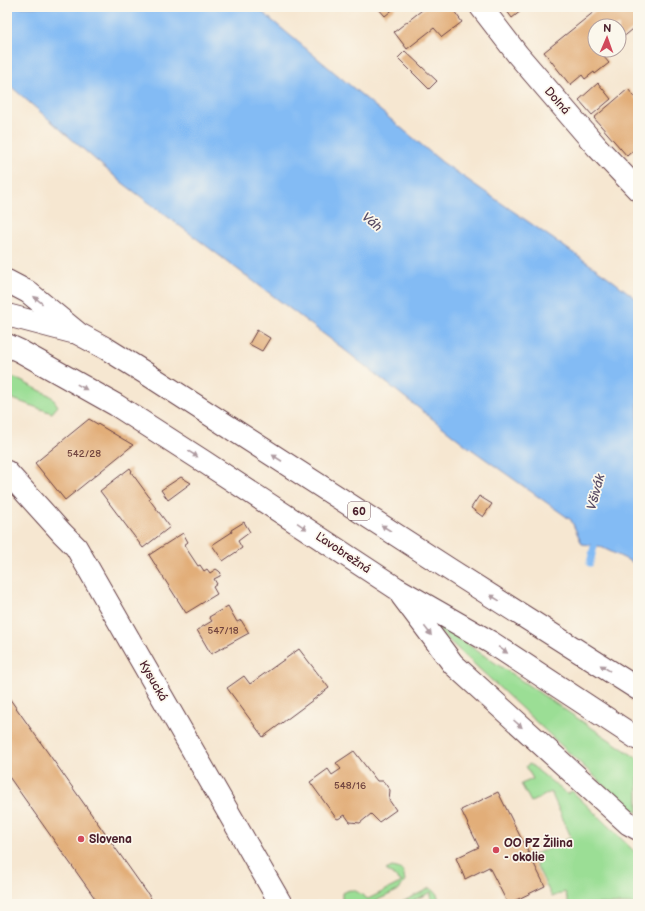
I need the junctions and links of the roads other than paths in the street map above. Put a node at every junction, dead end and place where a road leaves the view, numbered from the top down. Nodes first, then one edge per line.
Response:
1 (481, 7) edge
2 (638, 190) edge
3 (7, 281) edge
4 (7, 315) edge
5 (79, 334) junction
6 (7, 345) edge
7 (7, 358) edge
8 (48, 368) junction
9 (7, 472) edge
10 (396, 588) junction
11 (638, 689) edge
12 (629, 734) edge
13 (635, 831) edge
14 (280, 904) edge

1 - 2 main road, Dolná
5 -> 3 main road
4 - 5 main road
11 -> 5 main road, 60
6 - 8 main road, Ľavobrežná
7 - 8 main road
8 -> 10 main road, Ľavobrežná
9 - 14 main road, Kysucká
10 -> 12 main road, Ľavobrežná
10 -> 13 main road

